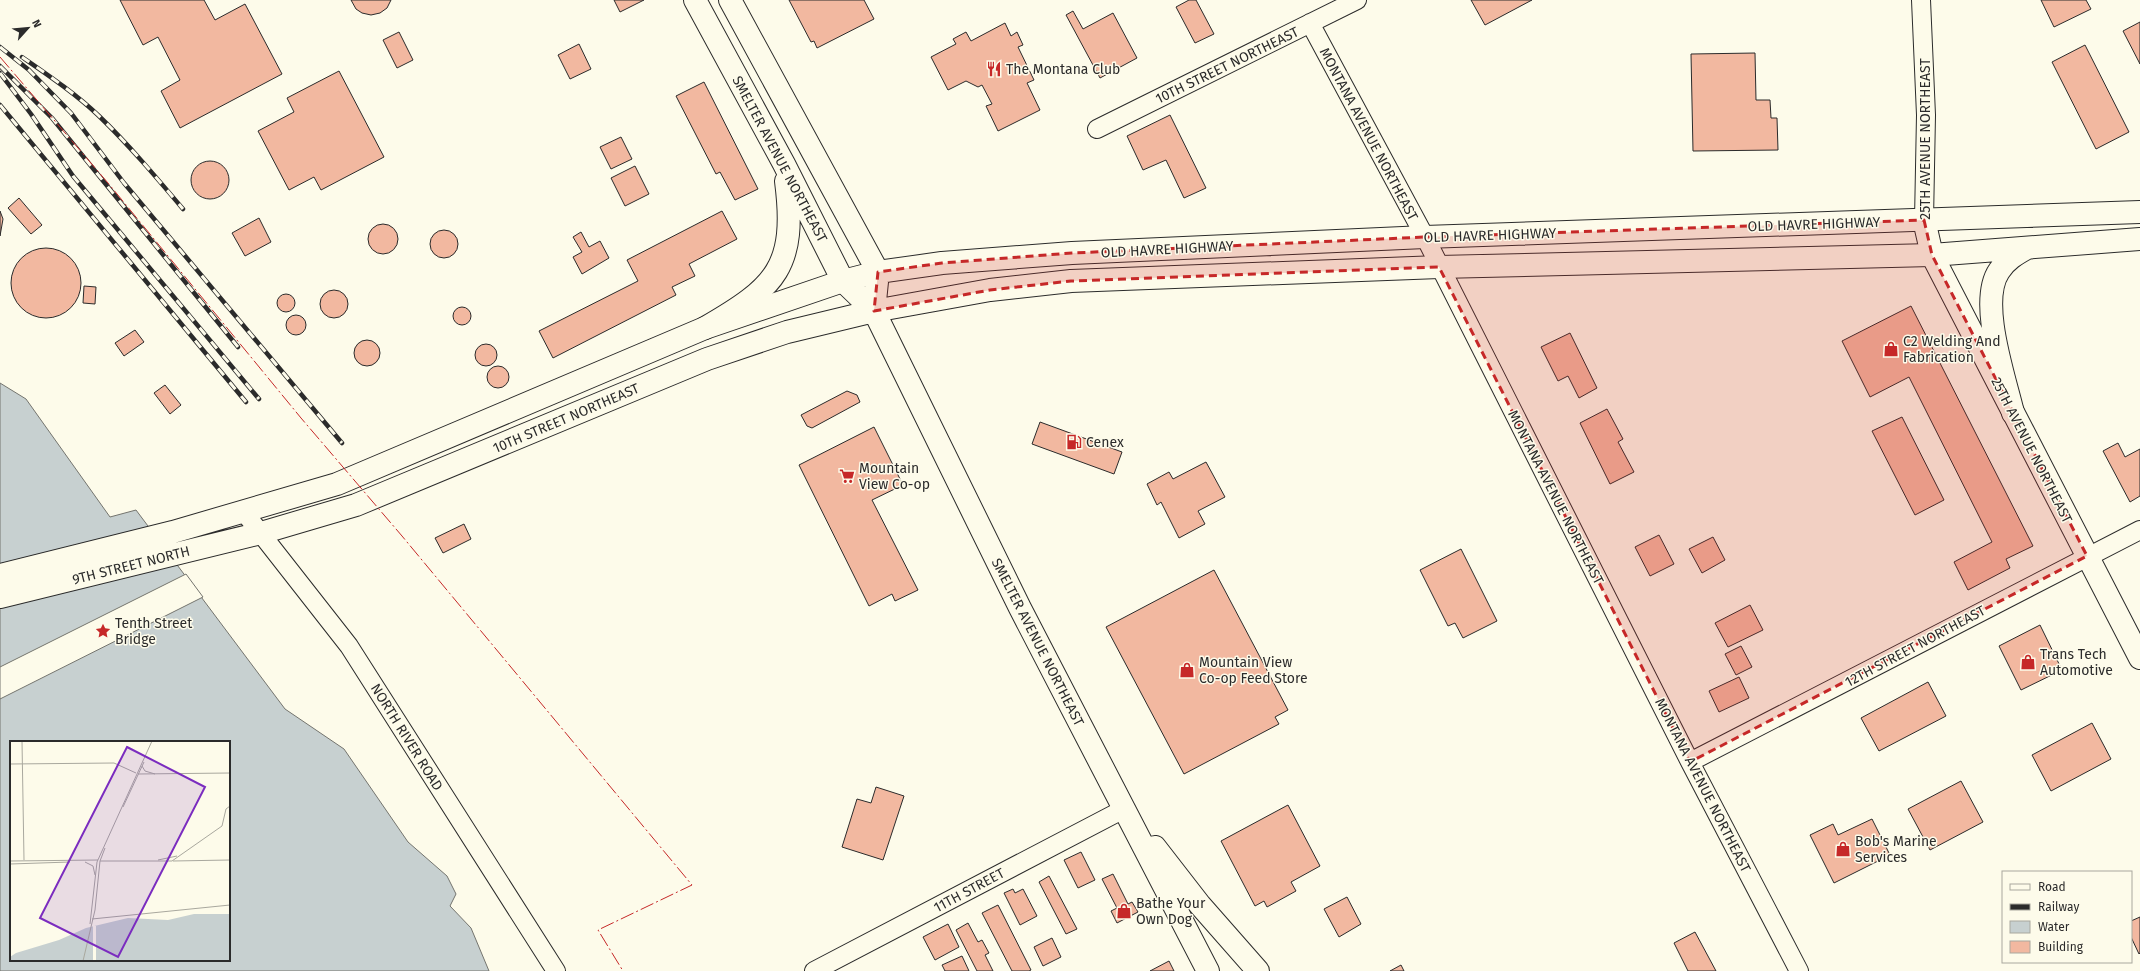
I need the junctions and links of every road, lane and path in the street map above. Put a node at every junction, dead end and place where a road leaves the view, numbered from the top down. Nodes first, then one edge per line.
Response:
1 (695, 0) edge
2 (730, 0) edge
3 (1357, 0) edge
4 (1921, 0) edge
5 (1310, 24) junction
6 (1097, 129) dead end
7 (784, 164) junction
8 (2140, 212) edge
9 (1924, 220) junction
10 (1425, 237) junction
11 (2140, 239) edge
12 (2028, 247) junction
13 (1932, 255) junction
14 (1439, 267) junction
15 (878, 272) junction
16 (843, 281) junction
17 (874, 311) junction
18 (705, 328) junction
19 (2013, 413) junction
20 (244, 512) junction
21 (2140, 530) edge
22 (262, 533) junction
23 (2087, 556) junction
24 (0, 576) edge
25 (0, 597) edge
26 (2140, 658) edge
27 (1690, 762) junction
28 (1124, 809) junction
29 (556, 971) edge
30 (814, 971) edge
31 (1208, 971) edge
32 (1258, 971) edge
33 (1799, 971) edge

1 - 7 main road, SMELTER AVENUE NORTHEAST
2 - 15 main road
3 - 5 street, 10TH STREET NORTHEAST
4 - 9 street, 25TH AVENUE NORTHEAST
5 - 6 street, 10TH STREET NORTHEAST
5 - 10 street, MONTANA AVENUE NORTHEAST
7 - 16 main road, SMELTER AVENUE NORTHEAST
7 - 18 main road
8 - 9 main road, OLD HAVRE HIGHWAY
9 - 10 main road, OLD HAVRE HIGHWAY
9 - 13 main road, 25TH AVENUE NORTHEAST
10 - 14 street, MONTANA AVENUE NORTHEAST
10 - 15 main road, OLD HAVRE HIGHWAY
11 - 12 main road, OLD HAVRE HIGHWAY
12 - 13 main road, OLD HAVRE HIGHWAY
12 - 19 main road
13 - 14 main road, OLD HAVRE HIGHWAY
13 - 19 main road, 25TH AVENUE NORTHEAST
14 - 17 main road, OLD HAVRE HIGHWAY
14 - 27 street, MONTANA AVENUE NORTHEAST
15 - 16 main road, OLD HAVRE HIGHWAY
15 - 17 main road
16 - 17 main road, SMELTER AVENUE NORTHEAST
16 - 18 main road, 10TH STREET NORTHEAST
17 - 22 main road, 10TH STREET NORTHEAST
17 - 28 main road, SMELTER AVENUE NORTHEAST
18 - 20 main road, 10TH STREET NORTHEAST
19 - 23 main road, 25TH AVENUE NORTHEAST
20 - 22 street, NORTH RIVER ROAD
20 - 24 main road, 9TH STREET NORTH
21 - 23 street, 12TH STREET NORTHEAST
22 - 25 main road, 9TH STREET NORTH
22 - 29 street, NORTH RIVER ROAD
23 - 26 main road, 25TH AVENUE NORTHEAST
23 - 27 street, 12TH STREET NORTHEAST
27 - 33 street, MONTANA AVENUE NORTHEAST
28 - 30 street, 11TH STREET
28 - 31 main road, SMELTER AVENUE NORTHEAST
28 - 32 main road

